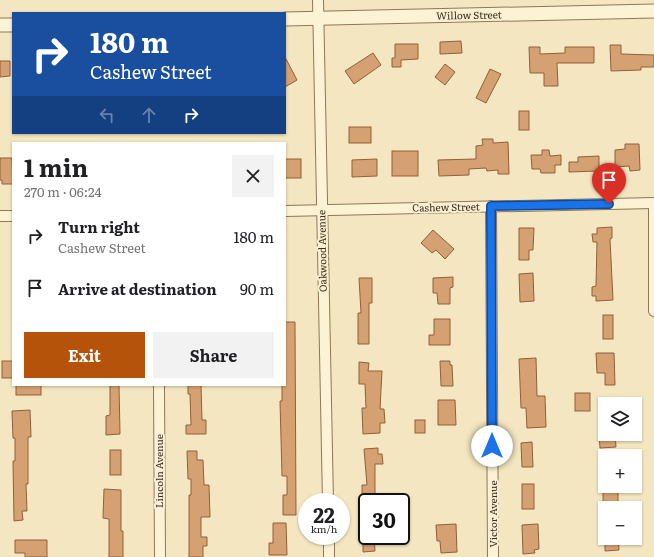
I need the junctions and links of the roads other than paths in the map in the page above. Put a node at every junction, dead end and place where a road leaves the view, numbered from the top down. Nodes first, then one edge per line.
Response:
1 (318, 0) edge
2 (654, 11) edge
3 (319, 18) junction
4 (286, 19) edge
5 (0, 25) edge
6 (12, 25) edge
7 (654, 203) edge
8 (491, 206) junction
9 (321, 210) junction
10 (286, 211) edge
11 (0, 216) edge
12 (12, 216) edge
13 (654, 311) edge
14 (159, 386) edge
15 (328, 493) edge
16 (329, 545) edge
17 (160, 557) edge
18 (329, 557) edge
19 (493, 557) edge

1 - 3 street, Oakwood Avenue
2 - 3 street, Willow Street
3 - 4 street, Willow Street
3 - 9 street, Oakwood Avenue
5 - 6 street
7 - 8 street, Cashew Street
7 - 13 street
8 - 9 street, Cashew Street
8 - 19 street, Victor Avenue
9 - 10 street, Cashew Street
9 - 15 street, Oakwood Avenue
11 - 12 street
14 - 17 street, Lincoln Avenue
16 - 18 street

